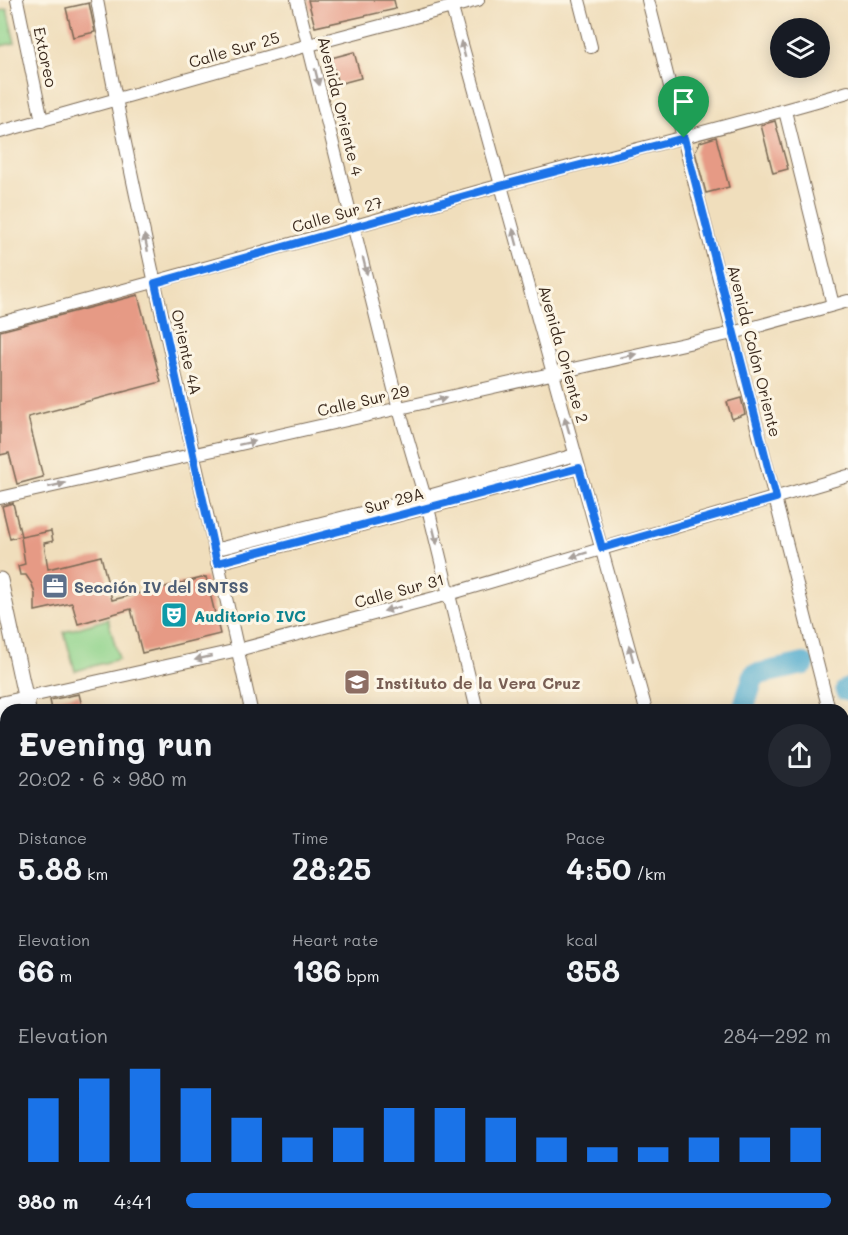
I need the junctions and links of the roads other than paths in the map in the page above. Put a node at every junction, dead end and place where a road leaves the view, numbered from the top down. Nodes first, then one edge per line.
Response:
1 (17, 0) edge
2 (97, 0) edge
3 (297, 0) edge
4 (478, 0) edge
5 (579, 0) edge
6 (648, 0) edge
7 (452, 8) junction
8 (309, 45) junction
9 (591, 47) dead end
10 (848, 92) edge
11 (116, 101) junction
12 (785, 111) junction
13 (42, 121) junction
14 (0, 132) edge
15 (684, 138) junction
16 (500, 186) junction
17 (355, 226) junction
18 (155, 283) junction
19 (848, 301) edge
20 (833, 305) junction
21 (0, 323) edge
22 (733, 333) junction
23 (552, 374) junction
24 (399, 409) junction
25 (193, 455) junction
26 (575, 455) junction
27 (579, 468) junction
28 (848, 476) edge
29 (0, 498) edge
30 (776, 498) junction
31 (427, 502) junction
32 (602, 548) junction
33 (214, 550) junction
34 (217, 563) junction
35 (0, 580) edge
36 (449, 594) junction
37 (238, 650) junction
38 (27, 704) edge
39 (250, 704) edge
40 (476, 704) edge
41 (644, 704) edge
42 (828, 704) edge

1 - 13 street, Extoreo
2 - 11 street, Oriente 4A
3 - 8 street, Avenida Oriente 4
4 - 7 street, Calle Sur 25
5 - 9 street
6 - 15 street, Avenida Colón Oriente
7 - 8 street, Calle Sur 25
16 -> 7 street, Avenida Oriente 2
8 - 11 street, Calle Sur 25
8 -> 17 street, Avenida Oriente 4
10 - 12 street, Calle Sur 27
11 - 13 street, Calle Sur 25
18 -> 11 street, Oriente 4A
12 - 15 street, Calle Sur 27
12 - 20 street
13 - 14 street, Calle Sur 25
15 - 16 street, Calle Sur 27
15 - 22 street, Avenida Colón Oriente
16 - 17 street, Calle Sur 27
23 -> 16 street, Avenida Oriente 2
17 - 18 street, Calle Sur 27
17 -> 24 street, Avenida Oriente 4
18 - 21 street, Calle Sur 27
18 - 25 street, Oriente 4A
19 - 20 street, Calle Sur 29
20 - 22 street, Calle Sur 29
23 -> 22 street, Calle Sur 29
22 - 30 street, Avenida Colón Oriente
24 -> 23 street, Calle Sur 29
26 -> 23 street, Avenida Oriente 2
25 -> 24 street, Calle Sur 29
24 - 31 street, Avenida Oriente 4
29 -> 25 street, Calle Sur 29
25 - 33 street, Oriente 4A
26 - 27 street, Avenida Oriente 2
26 - 31 street, Sur 29A
27 - 31 street, Sur 29A
27 - 32 street, Avenida Oriente 2
28 - 30 street, Calle Sur 31
30 - 32 street, Calle Sur 31
30 - 42 street, Avenida Colón Oriente
31 - 33 street, Sur 29A
31 - 34 street, Sur 29A
31 -> 36 street, Avenida Oriente 4
32 -> 36 street, Calle Sur 31
41 -> 32 street, Avenida Oriente 2
33 - 34 street, Oriente 4A
34 - 37 street, Oriente 4A
35 - 38 main road
36 -> 37 street, Calle Sur 31
36 - 40 street, Avenida Oriente 4
37 -> 38 street, Calle Sur 31
37 - 39 street, Oriente 4A

